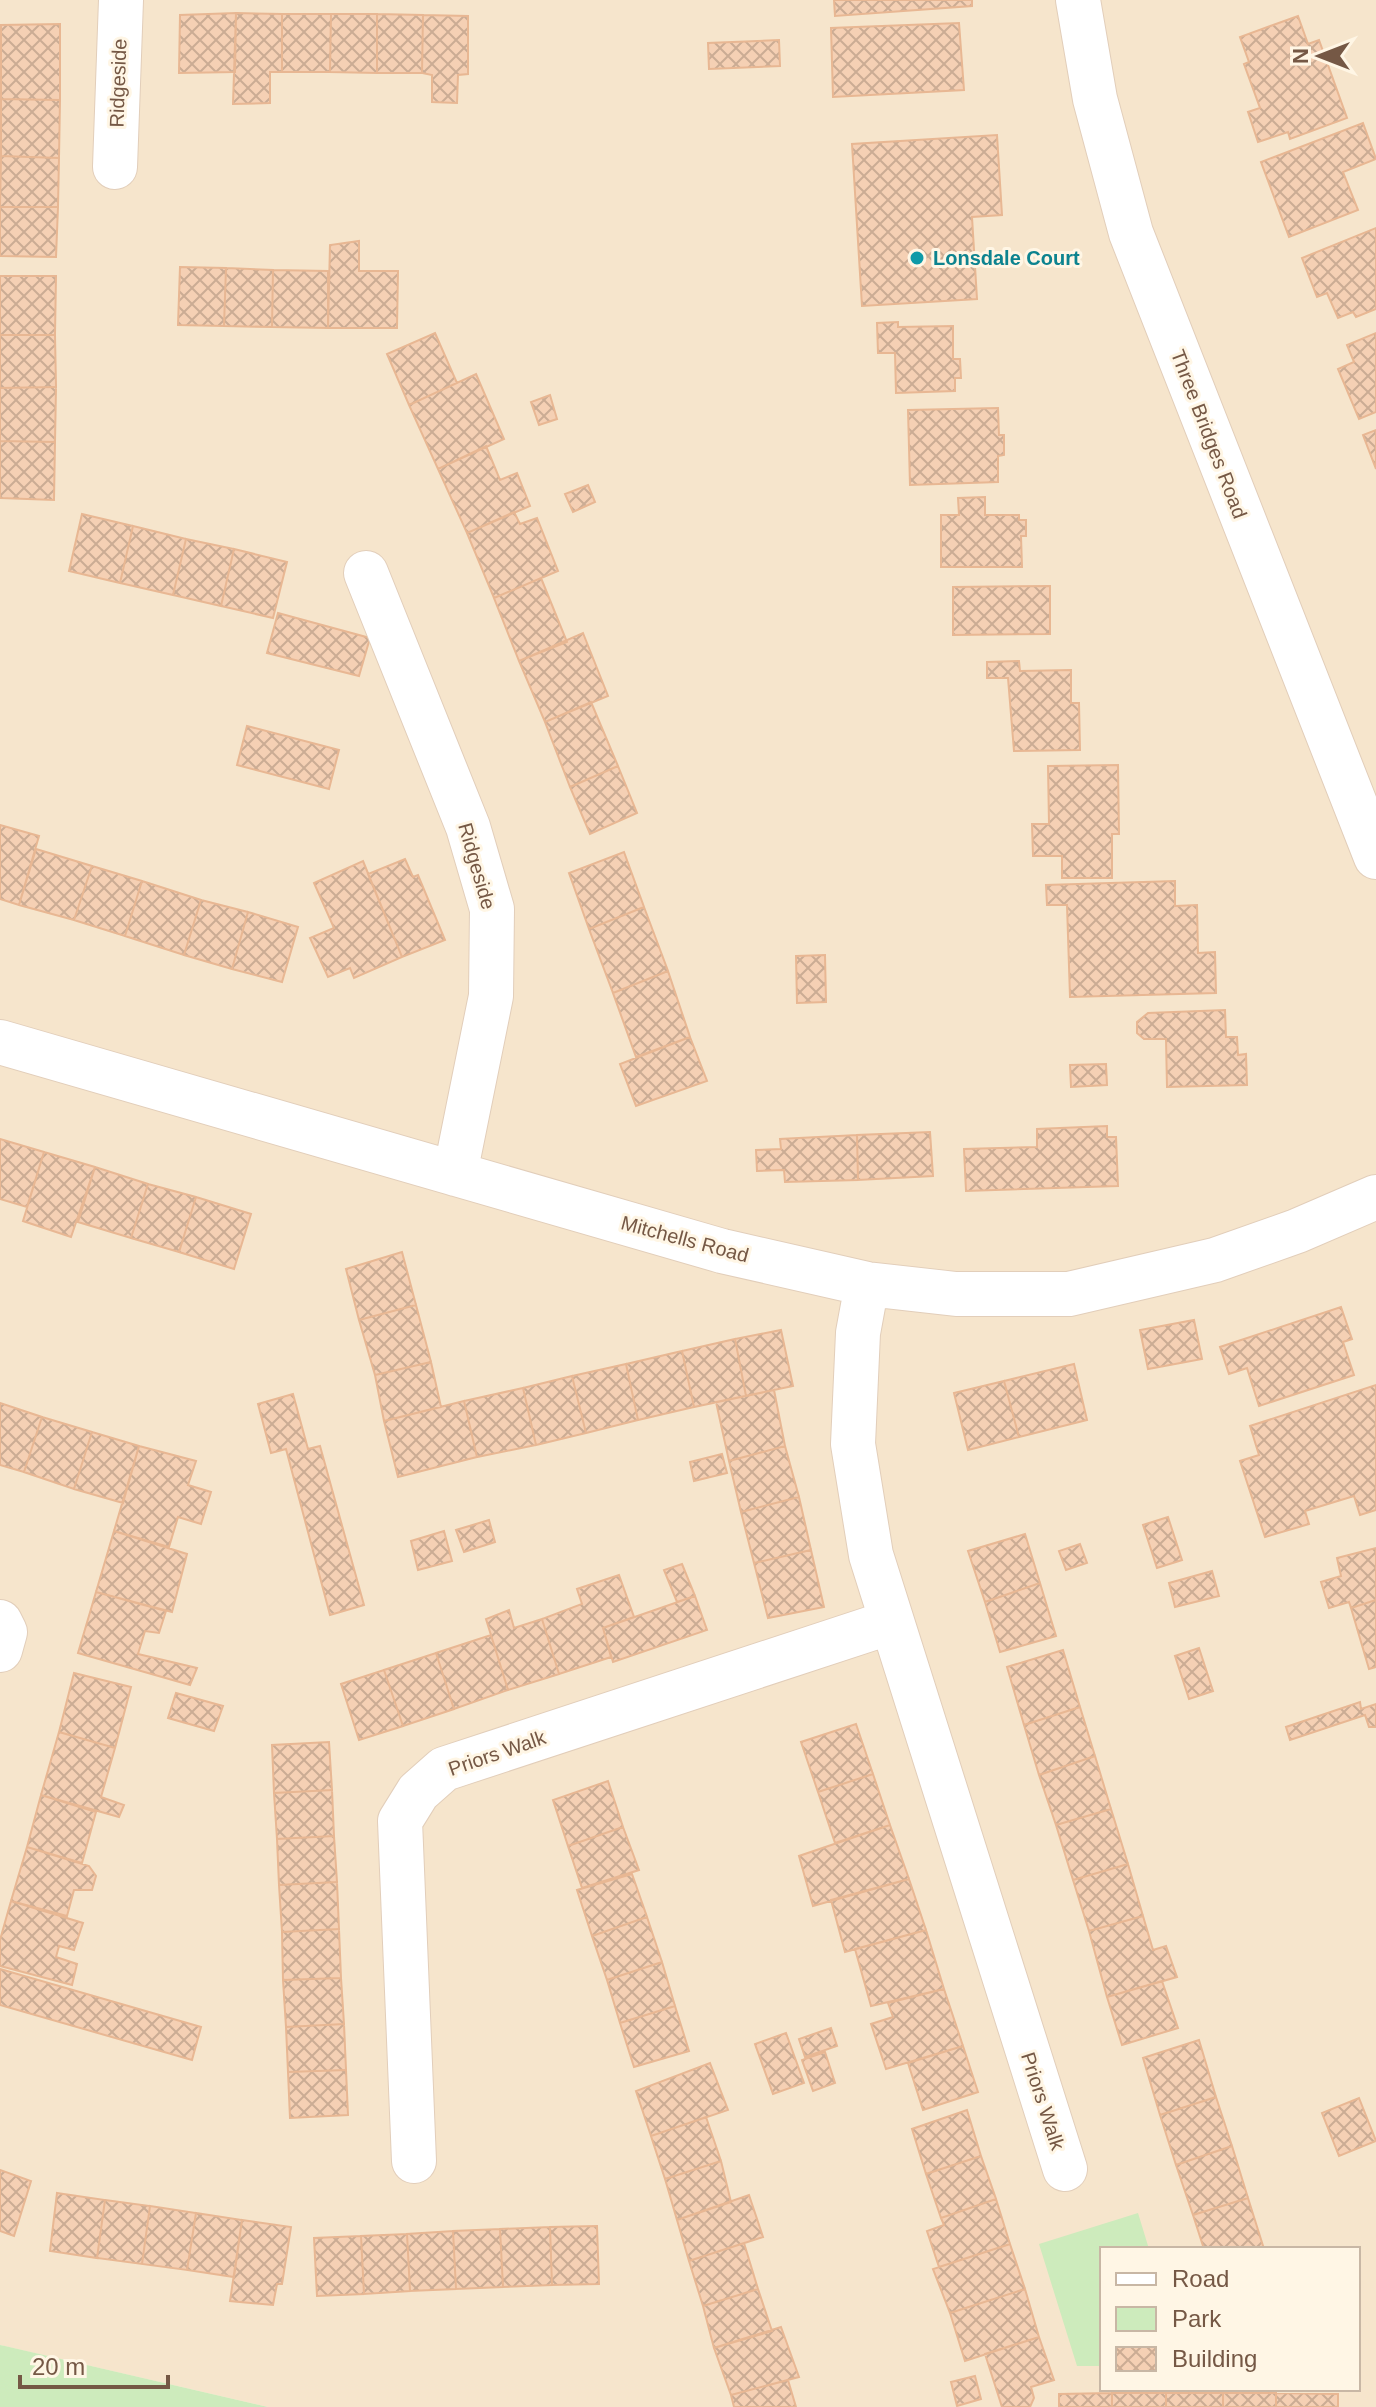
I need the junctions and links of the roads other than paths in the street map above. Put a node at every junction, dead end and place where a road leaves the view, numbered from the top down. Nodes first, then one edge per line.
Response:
1 (121, 0) edge
2 (1078, 0) edge
3 (115, 167) dead end
4 (366, 573) dead end
5 (1376, 857) edge
6 (0, 1042) edge
7 (455, 1174) junction
8 (1376, 1197) edge
9 (867, 1284) junction
10 (0, 1622) edge
11 (891, 1622) junction
12 (0, 1650) edge
13 (414, 2161) dead end
14 (1065, 2169) dead end

1 - 3 street, Ridgeside
2 - 5 street, Three Bridges Road
4 - 7 street, Ridgeside
6 - 7 street, Mitchells Road
7 - 9 street, Mitchells Road
8 - 9 street, Mitchells Road
9 - 11 street, Priors Walk
10 - 12 street
11 - 13 street, Priors Walk
11 - 14 street, Priors Walk

